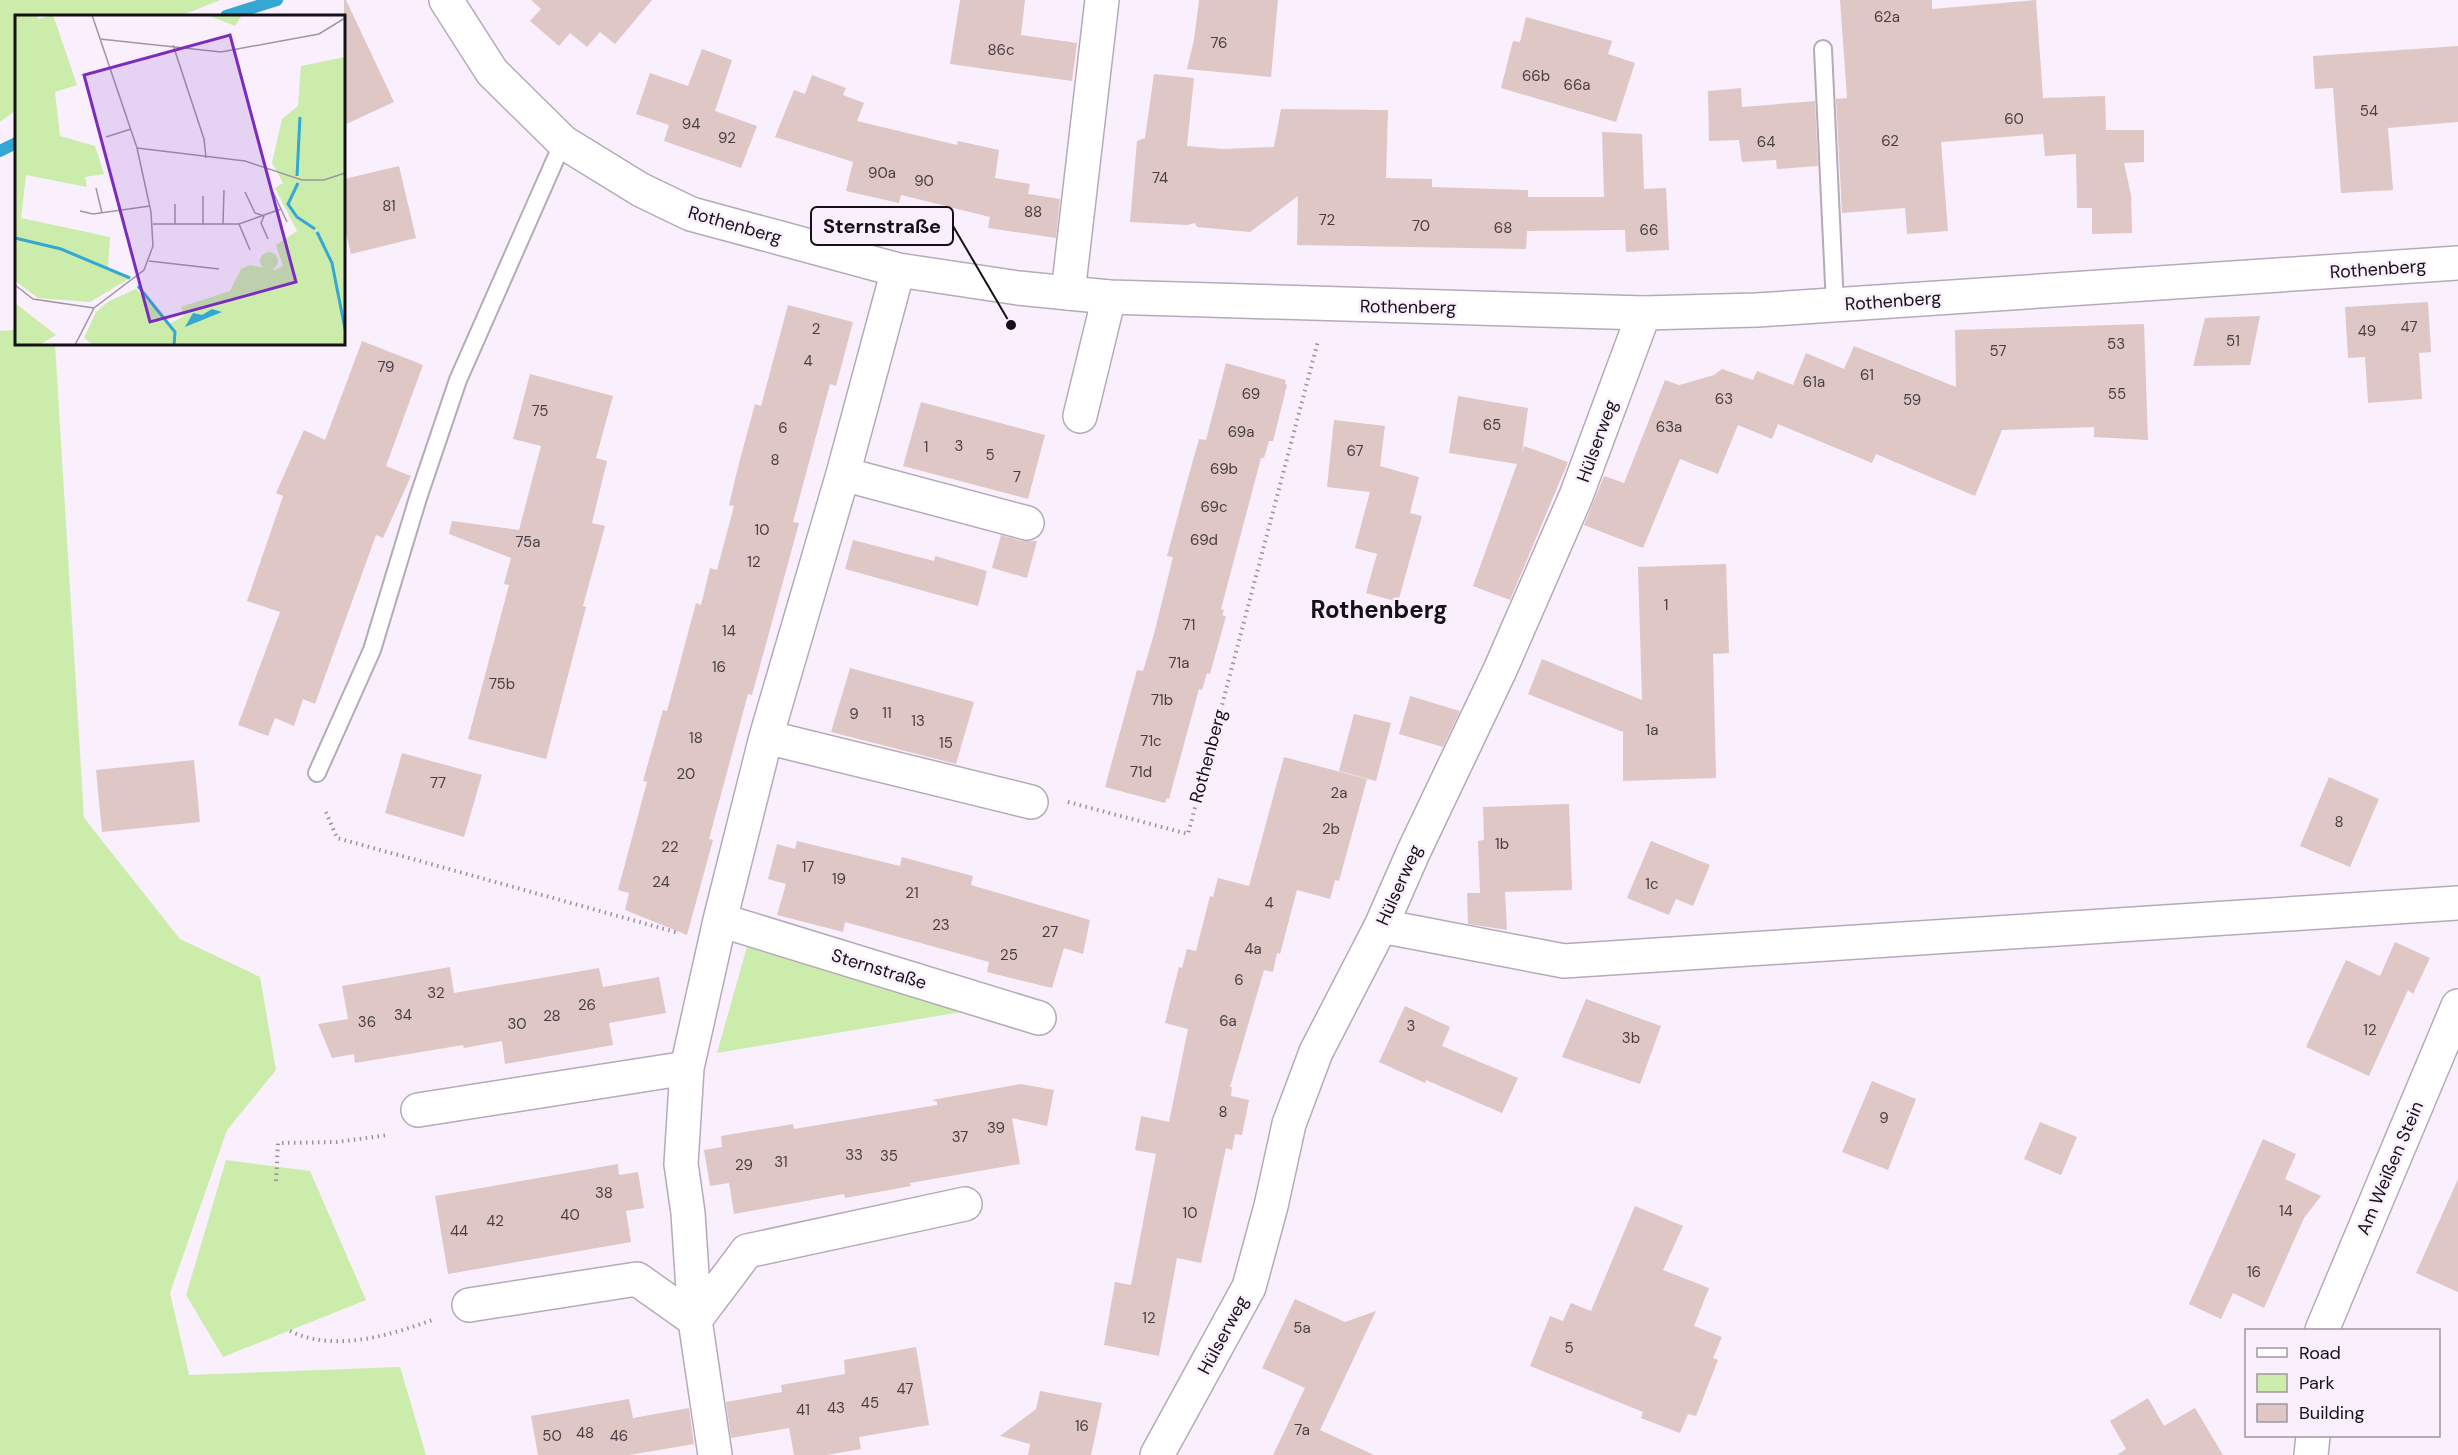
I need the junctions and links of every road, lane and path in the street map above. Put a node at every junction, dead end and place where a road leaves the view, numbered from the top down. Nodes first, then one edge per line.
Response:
1 (446, 0) edge
2 (1102, 0) edge
3 (1822, 49) dead end
4 (563, 142) junction
5 (2458, 263) edge
6 (898, 270) junction
7 (1068, 293) junction
8 (1109, 297) junction
9 (1328, 305) junction
10 (1835, 305) junction
11 (1644, 313) junction
12 (1080, 416) dead end
13 (843, 474) junction
14 (1027, 522) dead end
15 (766, 737) junction
16 (317, 773) dead end
17 (1031, 802) joint
18 (326, 812) dead end
19 (2458, 903) edge
20 (1382, 926) junction
21 (717, 931) junction
22 (2458, 1006) edge
23 (1039, 1018) dead end
24 (687, 1068) junction
25 (418, 1110) joint
26 (276, 1181) dead end
27 (965, 1204) dead end
28 (469, 1305) joint
29 (695, 1320) junction
30 (2322, 1329) edge
31 (290, 1331) dead end
32 (2313, 1437) edge
33 (715, 1455) edge
34 (1157, 1455) edge
35 (2311, 1455) edge

1 - 4 street, Rothenberg
2 - 7 street
3 - 10 lane
4 - 6 street, Rothenberg
4 - 16 lane
5 - 10 street, Rothenberg
6 - 7 street, Rothenberg
6 - 13 street
7 - 8 street, Rothenberg
8 - 9 street, Rothenberg
8 - 12 street
9 - 11 street, Rothenberg
9 - 17 path, Rothenberg
10 - 11 street, Rothenberg
11 - 20 street, Hülserweg
13 - 14 street
13 - 15 street
15 - 17 street
15 - 21 street
18 - 21 path
19 - 20 street
20 - 34 street, Hülserweg
21 - 23 street, Sternstraße
21 - 24 street
22 - 30 street, Am Weißen Stein
24 - 25 street
24 - 29 street
25 - 26 path
27 - 29 street
28 - 29 street
28 - 31 path
29 - 33 street
32 - 35 street

